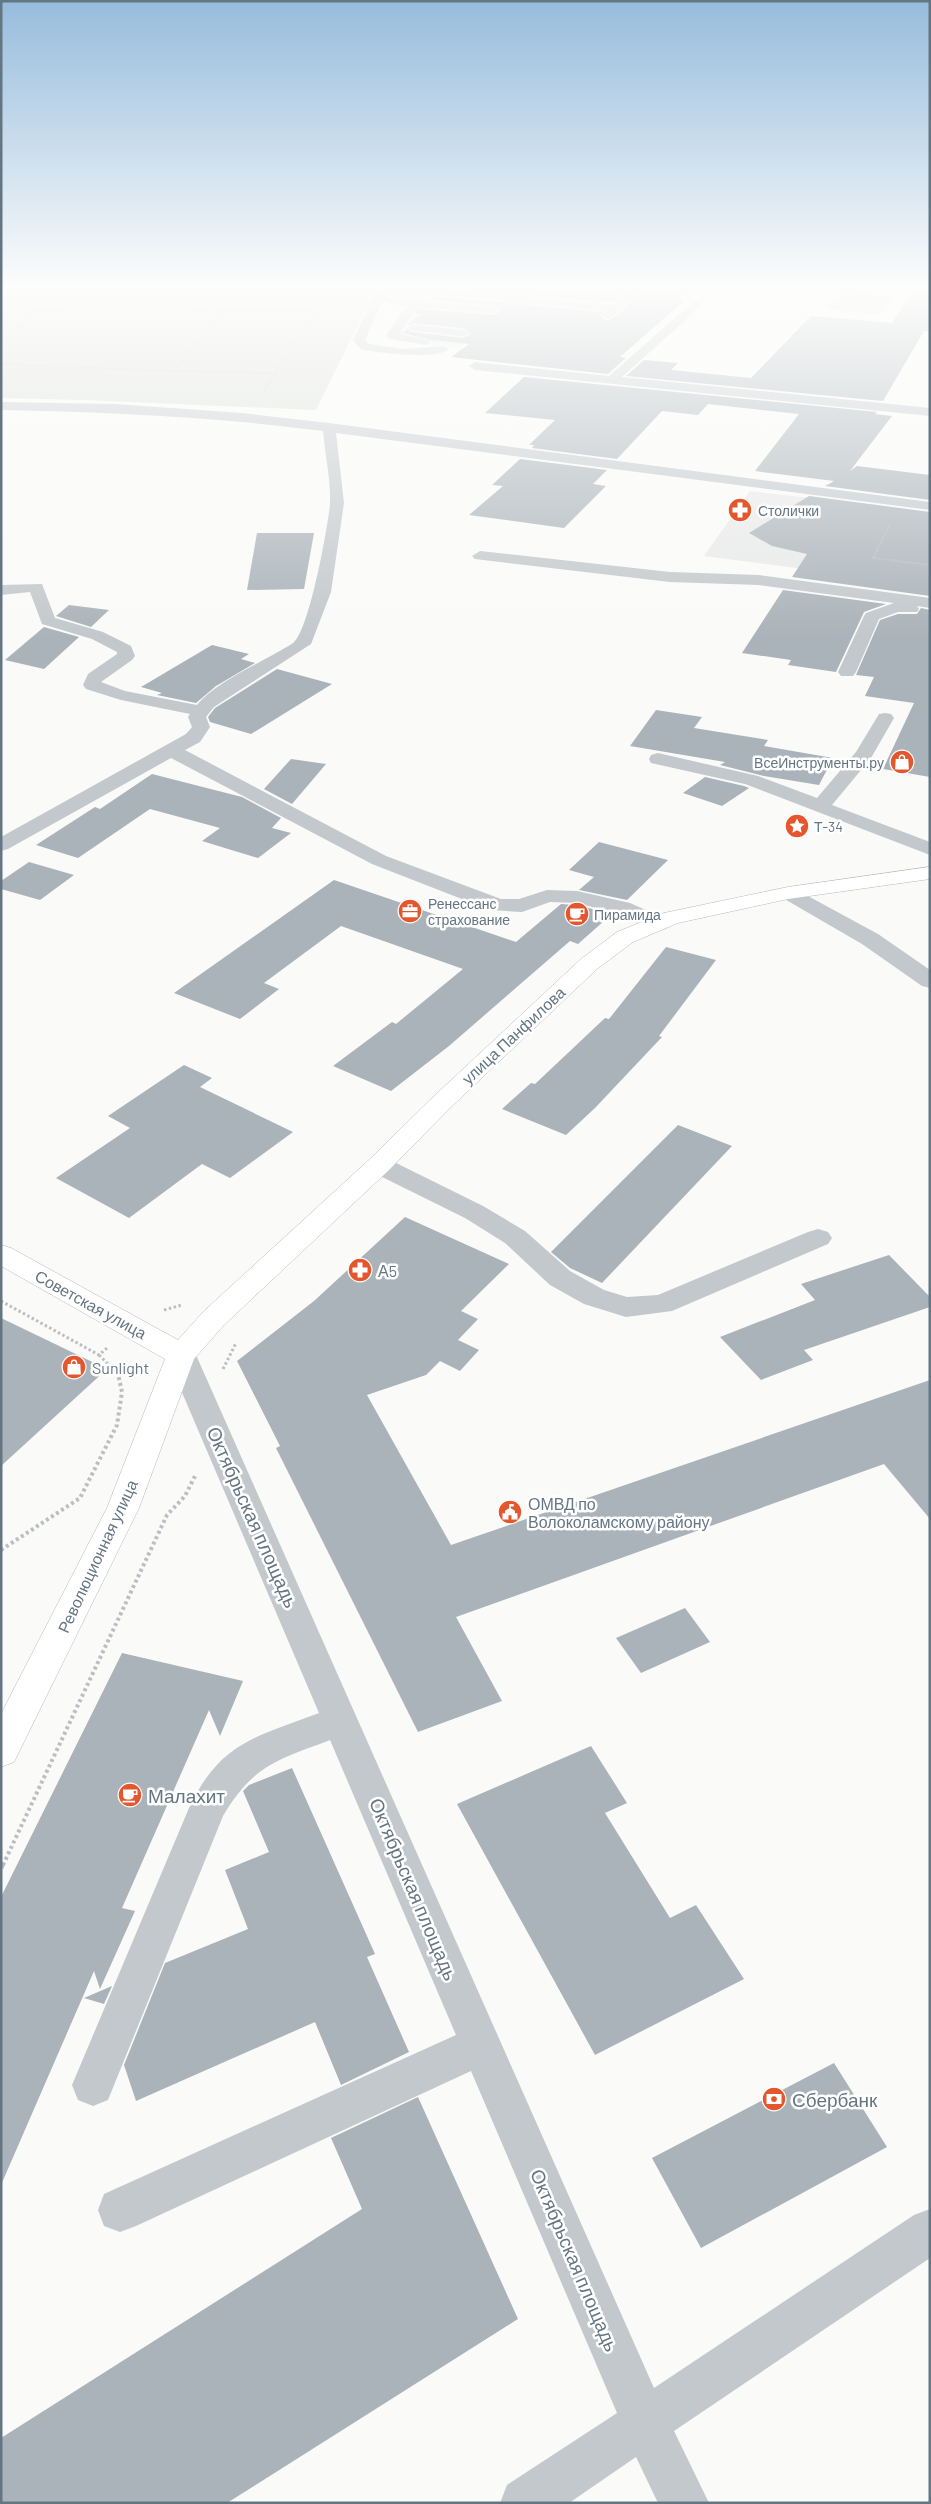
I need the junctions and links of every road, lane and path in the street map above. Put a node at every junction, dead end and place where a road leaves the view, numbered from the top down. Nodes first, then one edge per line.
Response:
1 (856, 405) edge
2 (1, 406) edge
3 (930, 412) edge
4 (328, 427) junction
5 (898, 502) junction
6 (930, 506) edge
7 (480, 556) dead end
8 (930, 565) edge
9 (1, 590) edge
10 (930, 603) edge
11 (930, 611) edge
12 (847, 672) dead end
13 (200, 711) junction
14 (885, 718) dead end
15 (170, 750) junction
16 (658, 759) dead end
17 (820, 806) junction
18 (1, 845) edge
19 (930, 850) edge
20 (930, 873) edge
21 (788, 893) junction
22 (658, 924) junction
23 (930, 981) edge
24 (379, 1165) junction
25 (818, 1238) dead end
26 (1, 1254) edge
27 (214, 1318) junction
28 (99, 1354) dead end
29 (181, 1355) junction
30 (217, 1433) junction
31 (1, 1550) edge
32 (341, 1720) junction
33 (1, 1751) edge
34 (1, 1868) edge
35 (481, 2045) junction
36 (93, 2085) dead end
37 (120, 2210) dead end
38 (930, 2231) edge
39 (645, 2423) junction
40 (525, 2503) edge
41 (684, 2503) edge

1 - 3 street
2 - 4 street
4 - 5 street
4 - 13 street
5 - 6 street
5 - 8 path
7 - 10 street
9 - 13 street
11 - 12 street
13 - 15 street
14 - 17 street
15 - 18 street
15 - 22 street
16 - 17 street
17 - 19 street
20 - 21 main road, улица Панфилова
21 - 22 main road, улица Панфилова
21 - 23 street
22 - 24 main road, улица Панфилова
24 - 25 street
24 - 27 main road, улица Панфилова
26 - 29 main road, Советская улица
27 - 29 main road, улица Панфилова
27 - 30 path
28 - 31 path
29 - 30 street, Октябрьская площадь
29 - 33 main road, Революционная улица
30 - 32 street, Октябрьская площадь
30 - 34 path
32 - 35 street, Октябрьская площадь
32 - 36 street
35 - 37 street
35 - 39 street, Октябрьская площадь
38 - 39 street
39 - 40 street
39 - 41 street, Октябрьская площадь

